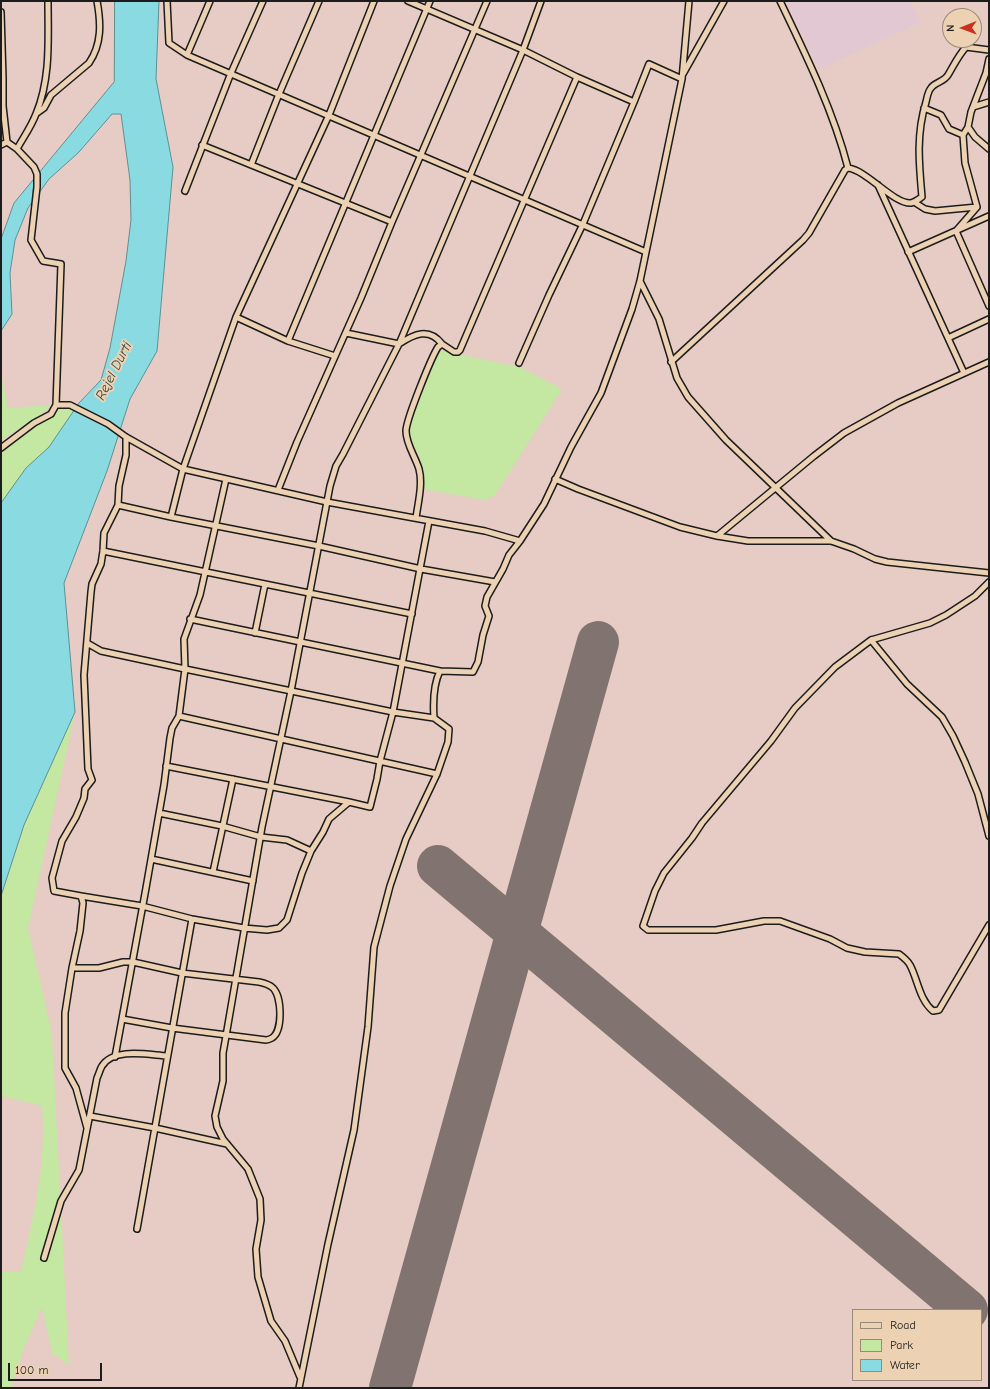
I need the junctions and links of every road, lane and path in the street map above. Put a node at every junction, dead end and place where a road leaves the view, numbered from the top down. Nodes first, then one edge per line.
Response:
1 (48, 1) edge
2 (97, 1) edge
3 (167, 1) edge
4 (210, 1) edge
5 (263, 1) edge
6 (319, 1) edge
7 (374, 1) edge
8 (408, 1) edge
9 (430, 1) edge
10 (487, 1) edge
11 (541, 1) edge
12 (689, 1) edge
13 (724, 1) edge
14 (780, 1) edge
15 (427, 9) junction
16 (1, 12) edge
17 (475, 29) junction
18 (523, 50) junction
19 (989, 50) edge
20 (187, 55) junction
21 (989, 59) edge
22 (989, 66) edge
23 (232, 73) junction
24 (577, 76) junction
25 (682, 77) junction
26 (2, 78) edge
27 (279, 94) junction
28 (634, 102) junction
29 (989, 102) edge
30 (974, 107) junction
31 (924, 108) junction
32 (37, 113) junction
33 (329, 115) junction
34 (968, 127) junction
35 (374, 135) junction
36 (963, 135) junction
37 (7, 142) junction
38 (1, 145) edge
39 (202, 145) junction
40 (16, 149) junction
41 (989, 149) edge
42 (421, 155) junction
43 (251, 164) junction
44 (848, 168) junction
45 (469, 176) junction
46 (298, 184) junction
47 (877, 184) junction
48 (185, 191) dead end
49 (524, 200) junction
50 (914, 202) junction
51 (345, 203) junction
52 (977, 207) junction
53 (989, 216) edge
54 (392, 222) junction
55 (582, 224) junction
56 (956, 231) junction
57 (646, 252) junction
58 (908, 252) junction
59 (640, 282) junction
60 (989, 306) edge
61 (236, 317) junction
62 (989, 319) edge
63 (346, 333) junction
64 (948, 338) junction
65 (288, 341) junction
66 (399, 344) junction
67 (442, 344) junction
68 (335, 356) junction
69 (671, 362) junction
70 (989, 362) edge
71 (519, 363) dead end
72 (964, 373) junction
73 (56, 405) junction
74 (126, 437) junction
75 (1, 448) edge
76 (183, 469) junction
77 (226, 479) junction
78 (555, 479) junction
79 (775, 488) junction
80 (278, 490) junction
81 (327, 502) junction
82 (118, 505) junction
83 (171, 518) junction
84 (416, 518) junction
85 (429, 521) junction
86 (215, 526) junction
87 (716, 536) junction
88 (520, 541) junction
89 (831, 541) junction
90 (319, 546) junction
91 (103, 552) junction
92 (421, 569) junction
93 (206, 572) junction
94 (989, 573) edge
95 (495, 582) junction
96 (989, 582) edge
97 (265, 584) junction
98 (310, 593) junction
99 (412, 614) junction
100 (190, 619) junction
101 (255, 633) junction
102 (871, 640) junction
103 (87, 643) junction
104 (300, 643) junction
105 (402, 662) junction
106 (185, 670) junction
107 (440, 671) junction
108 (291, 690) junction
109 (393, 712) junction
110 (179, 716) junction
111 (434, 718) junction
112 (281, 738) junction
113 (380, 761) junction
114 (166, 766) junction
115 (437, 774) junction
116 (233, 779) junction
117 (271, 787) junction
118 (349, 802) junction
119 (159, 813) junction
120 (222, 826) junction
121 (989, 836) edge
122 (261, 837) junction
123 (311, 851) junction
124 (151, 859) junction
125 (213, 872) junction
126 (253, 881) junction
127 (81, 896) junction
128 (142, 906) junction
129 (192, 919) junction
130 (989, 925) edge
131 (244, 928) junction
132 (133, 962) junction
133 (72, 968) junction
134 (182, 973) junction
135 (236, 979) junction
136 (122, 1019) junction
137 (172, 1028) junction
138 (226, 1036) junction
139 (168, 1056) junction
140 (115, 1057) junction
141 (90, 1116) junction
142 (87, 1128) junction
143 (155, 1128) junction
144 (227, 1144) junction
145 (136, 1229) dead end
146 (44, 1258) dead end
147 (300, 1378) junction
148 (299, 1388) edge

1 - 32 street
2 - 32 street
3 - 20 street
4 - 20 street
5 - 23 street
6 - 27 street
7 - 33 street
8 - 15 street
9 - 15 street
10 - 17 street
11 - 18 street
12 - 25 street
13 - 25 street
14 - 44 street
15 - 17 street
15 - 35 street
16 - 26 street
17 - 18 street
17 - 42 street
18 - 24 street
18 - 45 street
19 - 31 street
20 - 23 street
21 - 22 street
22 - 30 street
23 - 27 street
23 - 39 street
24 - 28 street
24 - 49 street
25 - 28 street
25 - 57 street
26 - 37 street
27 - 33 street
27 - 43 street
28 - 55 street
29 - 30 street
30 - 34 street
31 - 36 street
31 - 50 street
32 - 40 street
33 - 35 street
33 - 46 street
34 - 36 street
34 - 41 street
35 - 42 street
35 - 51 street
36 - 52 street
37 - 38 street
37 - 40 street
39 - 43 street
39 - 48 street
40 - 73 street
42 - 45 street
42 - 54 street
43 - 46 street
44 - 47 street
44 - 69 street
45 - 49 street
45 - 66 street
46 - 51 street
46 - 61 street
47 - 50 street
47 - 58 street
49 - 55 street
49 - 67 street
50 - 52 street
51 - 54 street
51 - 65 street
52 - 56 street
53 - 56 street
54 - 63 street
55 - 57 street
55 - 71 street
56 - 58 street
56 - 60 street
57 - 59 street
58 - 64 street
59 - 69 street
59 - 78 street
61 - 65 street
61 - 76 street
62 - 64 street
63 - 66 street
63 - 68 street
64 - 72 street
65 - 68 street
66 - 67 street
66 - 81 street
67 - 84 street
68 - 80 street
69 - 79 street
70 - 72 street
72 - 79 street
73 - 74 street
73 - 75 street
74 - 76 street
74 - 82 street
76 - 77 street
76 - 83 street
77 - 80 street
77 - 86 street
78 - 87 street
78 - 88 street
79 - 87 street
79 - 89 street
80 - 81 street
81 - 84 street
81 - 90 street
82 - 83 street
82 - 91 street
83 - 86 street
84 - 85 street
85 - 88 street
85 - 92 street
86 - 90 street
86 - 93 street
87 - 89 street
88 - 95 street
89 - 94 street
90 - 92 street
90 - 98 street
91 - 93 street
91 - 103 street
92 - 95 street
92 - 99 street
93 - 97 street
93 - 100 street
95 - 107 street
96 - 102 street
97 - 98 street
97 - 101 street
98 - 99 street
98 - 104 street
99 - 105 street
100 - 101 street
100 - 106 street
101 - 104 street
102 - 121 street
102 - 130 street
103 - 106 street
103 - 127 street
104 - 105 street
104 - 108 street
105 - 107 street
105 - 109 street
106 - 108 street
106 - 110 street
107 - 111 street
108 - 109 street
108 - 112 street
109 - 111 street
109 - 113 street
110 - 112 street
110 - 114 street
111 - 115 street
112 - 113 street
112 - 117 street
113 - 115 street
113 - 118 street
114 - 116 street
114 - 119 street
115 - 147 street
116 - 117 street
116 - 120 street
117 - 118 street
117 - 122 street
118 - 123 street
119 - 120 street
119 - 124 street
120 - 122 street
120 - 125 street
122 - 123 street
122 - 126 street
123 - 131 street
124 - 125 street
124 - 128 street
125 - 126 street
126 - 131 street
127 - 128 street
127 - 133 street
128 - 129 street
128 - 132 street
129 - 131 street
129 - 134 street
131 - 135 street
132 - 133 street
132 - 134 street
132 - 136 street
133 - 142 street
134 - 135 street
134 - 137 street
135 - 138 street
135 - 138 street
136 - 137 street
136 - 140 street
137 - 138 street
137 - 139 street
138 - 144 street
139 - 140 street
139 - 143 street
140 - 141 street
141 - 142 street
141 - 143 street
142 - 146 street
143 - 144 street
143 - 145 street
144 - 147 street
147 - 148 street

